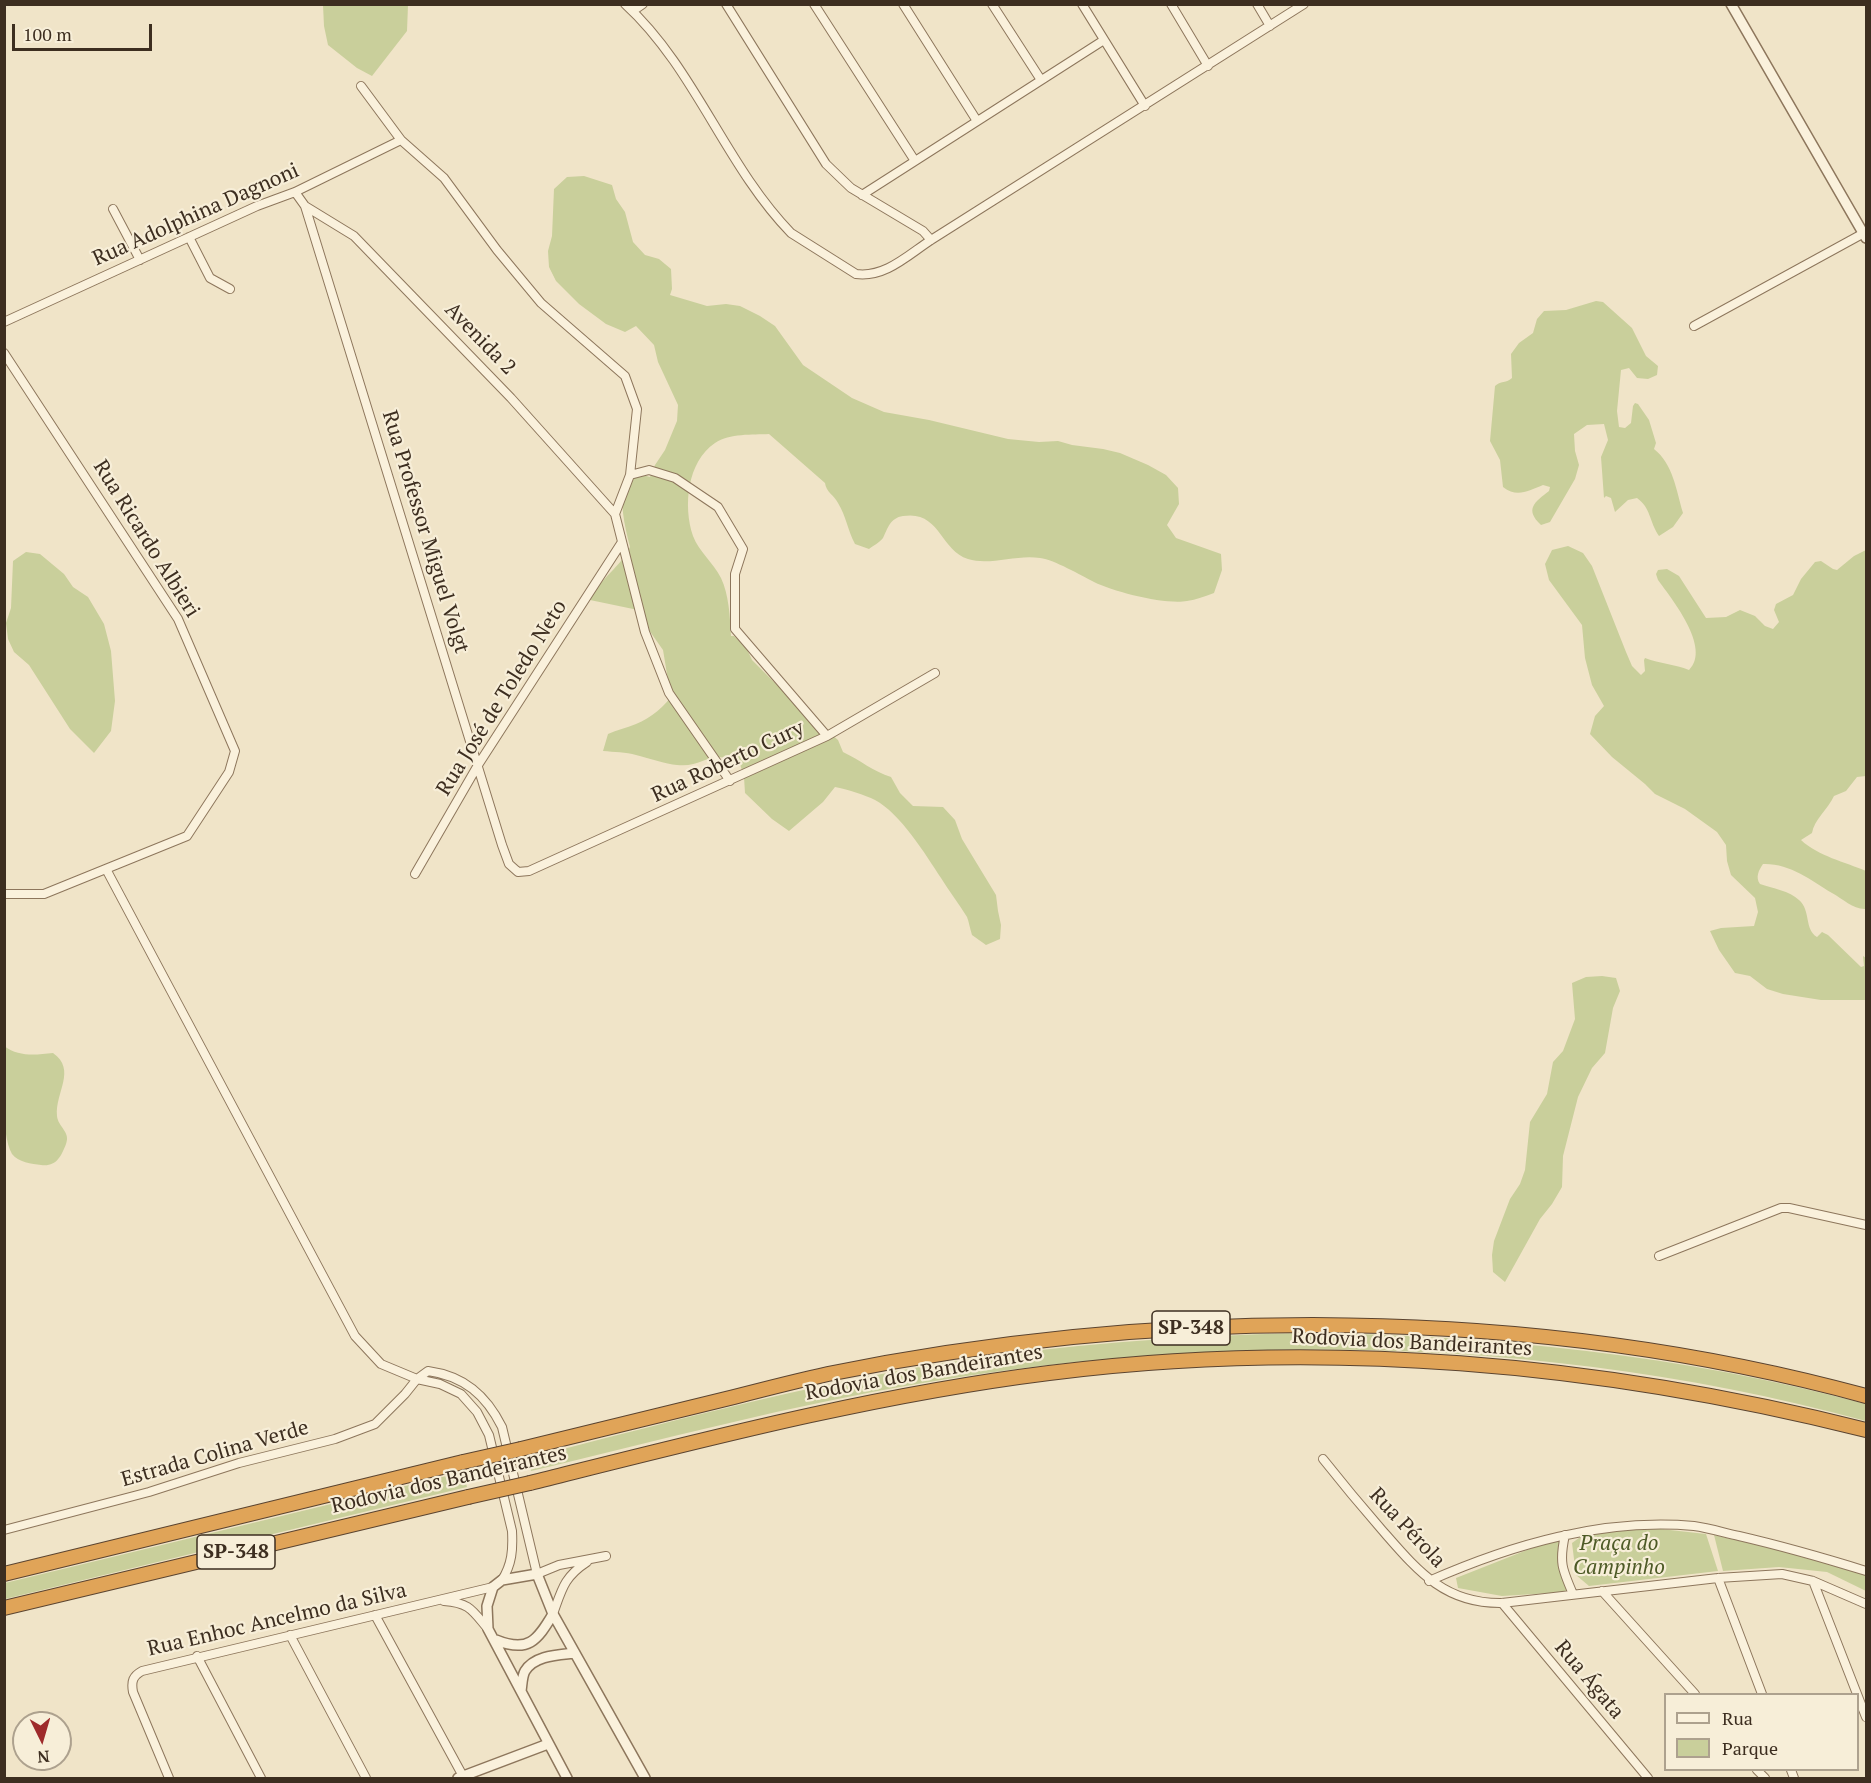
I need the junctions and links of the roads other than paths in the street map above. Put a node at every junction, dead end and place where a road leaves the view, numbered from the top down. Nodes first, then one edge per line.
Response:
1 (625, 4) edge
2 (643, 4) edge
3 (726, 4) edge
4 (814, 4) edge
5 (903, 4) edge
6 (992, 4) edge
7 (1082, 4) edge
8 (1171, 4) edge
9 (1257, 4) edge
10 (1304, 4) edge
11 (1731, 4) edge
12 (633, 11) junction
13 (1270, 26) junction
14 (1104, 40) junction
15 (1208, 66) junction
16 (1041, 80) junction
17 (361, 86) dead end
18 (1145, 106) junction
19 (977, 121) junction
20 (401, 140) junction
21 (915, 161) junction
22 (295, 192) junction
23 (862, 195) junction
24 (305, 206) junction
25 (113, 209) dead end
26 (1865, 236) edge
27 (189, 237) junction
28 (931, 240) junction
29 (140, 260) junction
30 (230, 289) dead end
31 (4, 322) edge
32 (1694, 326) dead end
33 (4, 353) edge
34 (630, 475) junction
35 (615, 514) junction
36 (622, 542) junction
37 (935, 673) dead end
38 (827, 736) junction
39 (478, 765) junction
40 (730, 781) junction
41 (106, 869) junction
42 (529, 871) joint
43 (415, 874) dead end
44 (4, 894) edge
45 (1866, 1225) edge
46 (1659, 1256) dead end
47 (417, 1379) junction
48 (1866, 1396) edge
49 (1866, 1430) edge
50 (1323, 1459) dead end
51 (4, 1530) edge
52 (1565, 1535) junction
53 (606, 1556) dead end
54 (589, 1560) junction
55 (1866, 1571) edge
56 (4, 1574) edge
57 (537, 1574) junction
58 (1718, 1578) junction
59 (502, 1580) junction
60 (1429, 1581) junction
61 (1813, 1581) junction
62 (493, 1587) junction
63 (1602, 1591) junction
64 (1573, 1594) junction
65 (436, 1600) junction
66 (1502, 1603) junction
67 (1866, 1604) edge
68 (4, 1608) edge
69 (553, 1614) junction
70 (375, 1615) junction
71 (488, 1629) junction
72 (290, 1635) junction
73 (496, 1640) junction
74 (575, 1653) junction
75 (197, 1656) junction
76 (521, 1692) junction
77 (1693, 1693) edge
78 (1761, 1693) edge
79 (1857, 1693) edge
80 (1859, 1699) edge
81 (1866, 1717) edge
82 (548, 1744) junction
83 (462, 1778) edge
84 (170, 1779) edge
85 (261, 1779) edge
86 (366, 1779) edge
87 (567, 1779) edge
88 (645, 1779) edge
89 (1648, 1779) edge

1 - 12 street
2 - 12 street
3 - 23 street
4 - 21 street
5 - 19 street
6 - 16 street
7 - 14 street
8 - 15 street
9 - 13 street
10 - 13 street
11 - 26 street
12 - 28 street
13 - 15 street
14 - 16 street
14 - 18 street
15 - 18 street
16 - 19 street
17 - 20 street
18 - 28 street
19 - 21 street
20 - 22 street, Rua Adolphina Dagnoni
20 - 34 street
21 - 23 street
22 - 24 street, Rua Professor Miguel Volgt
22 - 27 street, Rua Adolphina Dagnoni
23 - 28 street
24 - 35 street, Avenida 2
24 - 39 street, Rua Professor Miguel Volgt
25 - 29 street
26 - 32 street
27 - 29 street, Rua Adolphina Dagnoni
27 - 30 street
29 - 31 street, Rua Adolphina Dagnoni
33 - 41 street, Rua Ricardo Albieri
34 - 35 street
34 - 38 street
35 - 36 street
36 - 39 street, Rua José de Toledo Neto
36 - 40 street
37 - 38 street, Rua Roberto Cury
38 - 40 street, Rua Roberto Cury
39 - 42 street, Rua Professor Miguel Volgt
39 - 43 street, Rua José de Toledo Neto
40 - 42 street, Rua Roberto Cury
41 - 44 street, Rua Ricardo Albieri
41 - 47 street
45 - 46 street
47 - 51 street, Estrada Colina Verde
47 - 57 street
47 - 59 street
48 - 56 highway, Rodovia dos Bandeirantes / SP-348, bridge
49 - 68 highway, Rodovia dos Bandeirantes / SP-348, bridge
50 - 60 street, Rua Pérola
52 - 55 street
52 - 60 street
52 - 64 street
53 - 54 street
54 - 57 street
54 - 69 street
57 - 59 street
57 - 69 street
58 - 61 street, Rua Pérola
58 - 63 street, Rua Pérola
58 - 78 street
59 - 62 street
60 - 66 street, Rua Pérola
61 - 67 street, Rua Pérola
61 - 79 street
62 - 65 street, Rua Enhoc Ancelmo da Silva
62 - 71 street
63 - 64 street, Rua Pérola
63 - 77 street
64 - 66 street, Rua Pérola
65 - 70 street, Rua Enhoc Ancelmo da Silva
65 - 71 street, Rua Enhoc Ancelmo da Silva
66 - 89 street, Rua Ágata
69 - 73 street
69 - 74 street
70 - 72 street, Rua Enhoc Ancelmo da Silva
70 - 83 street
71 - 73 street
72 - 75 street, Rua Enhoc Ancelmo da Silva
72 - 86 street
73 - 76 street
74 - 76 street
74 - 88 street
75 - 84 street, Rua Enhoc Ancelmo da Silva
75 - 85 street
76 - 82 street
80 - 81 street
82 - 83 street
82 - 87 street

